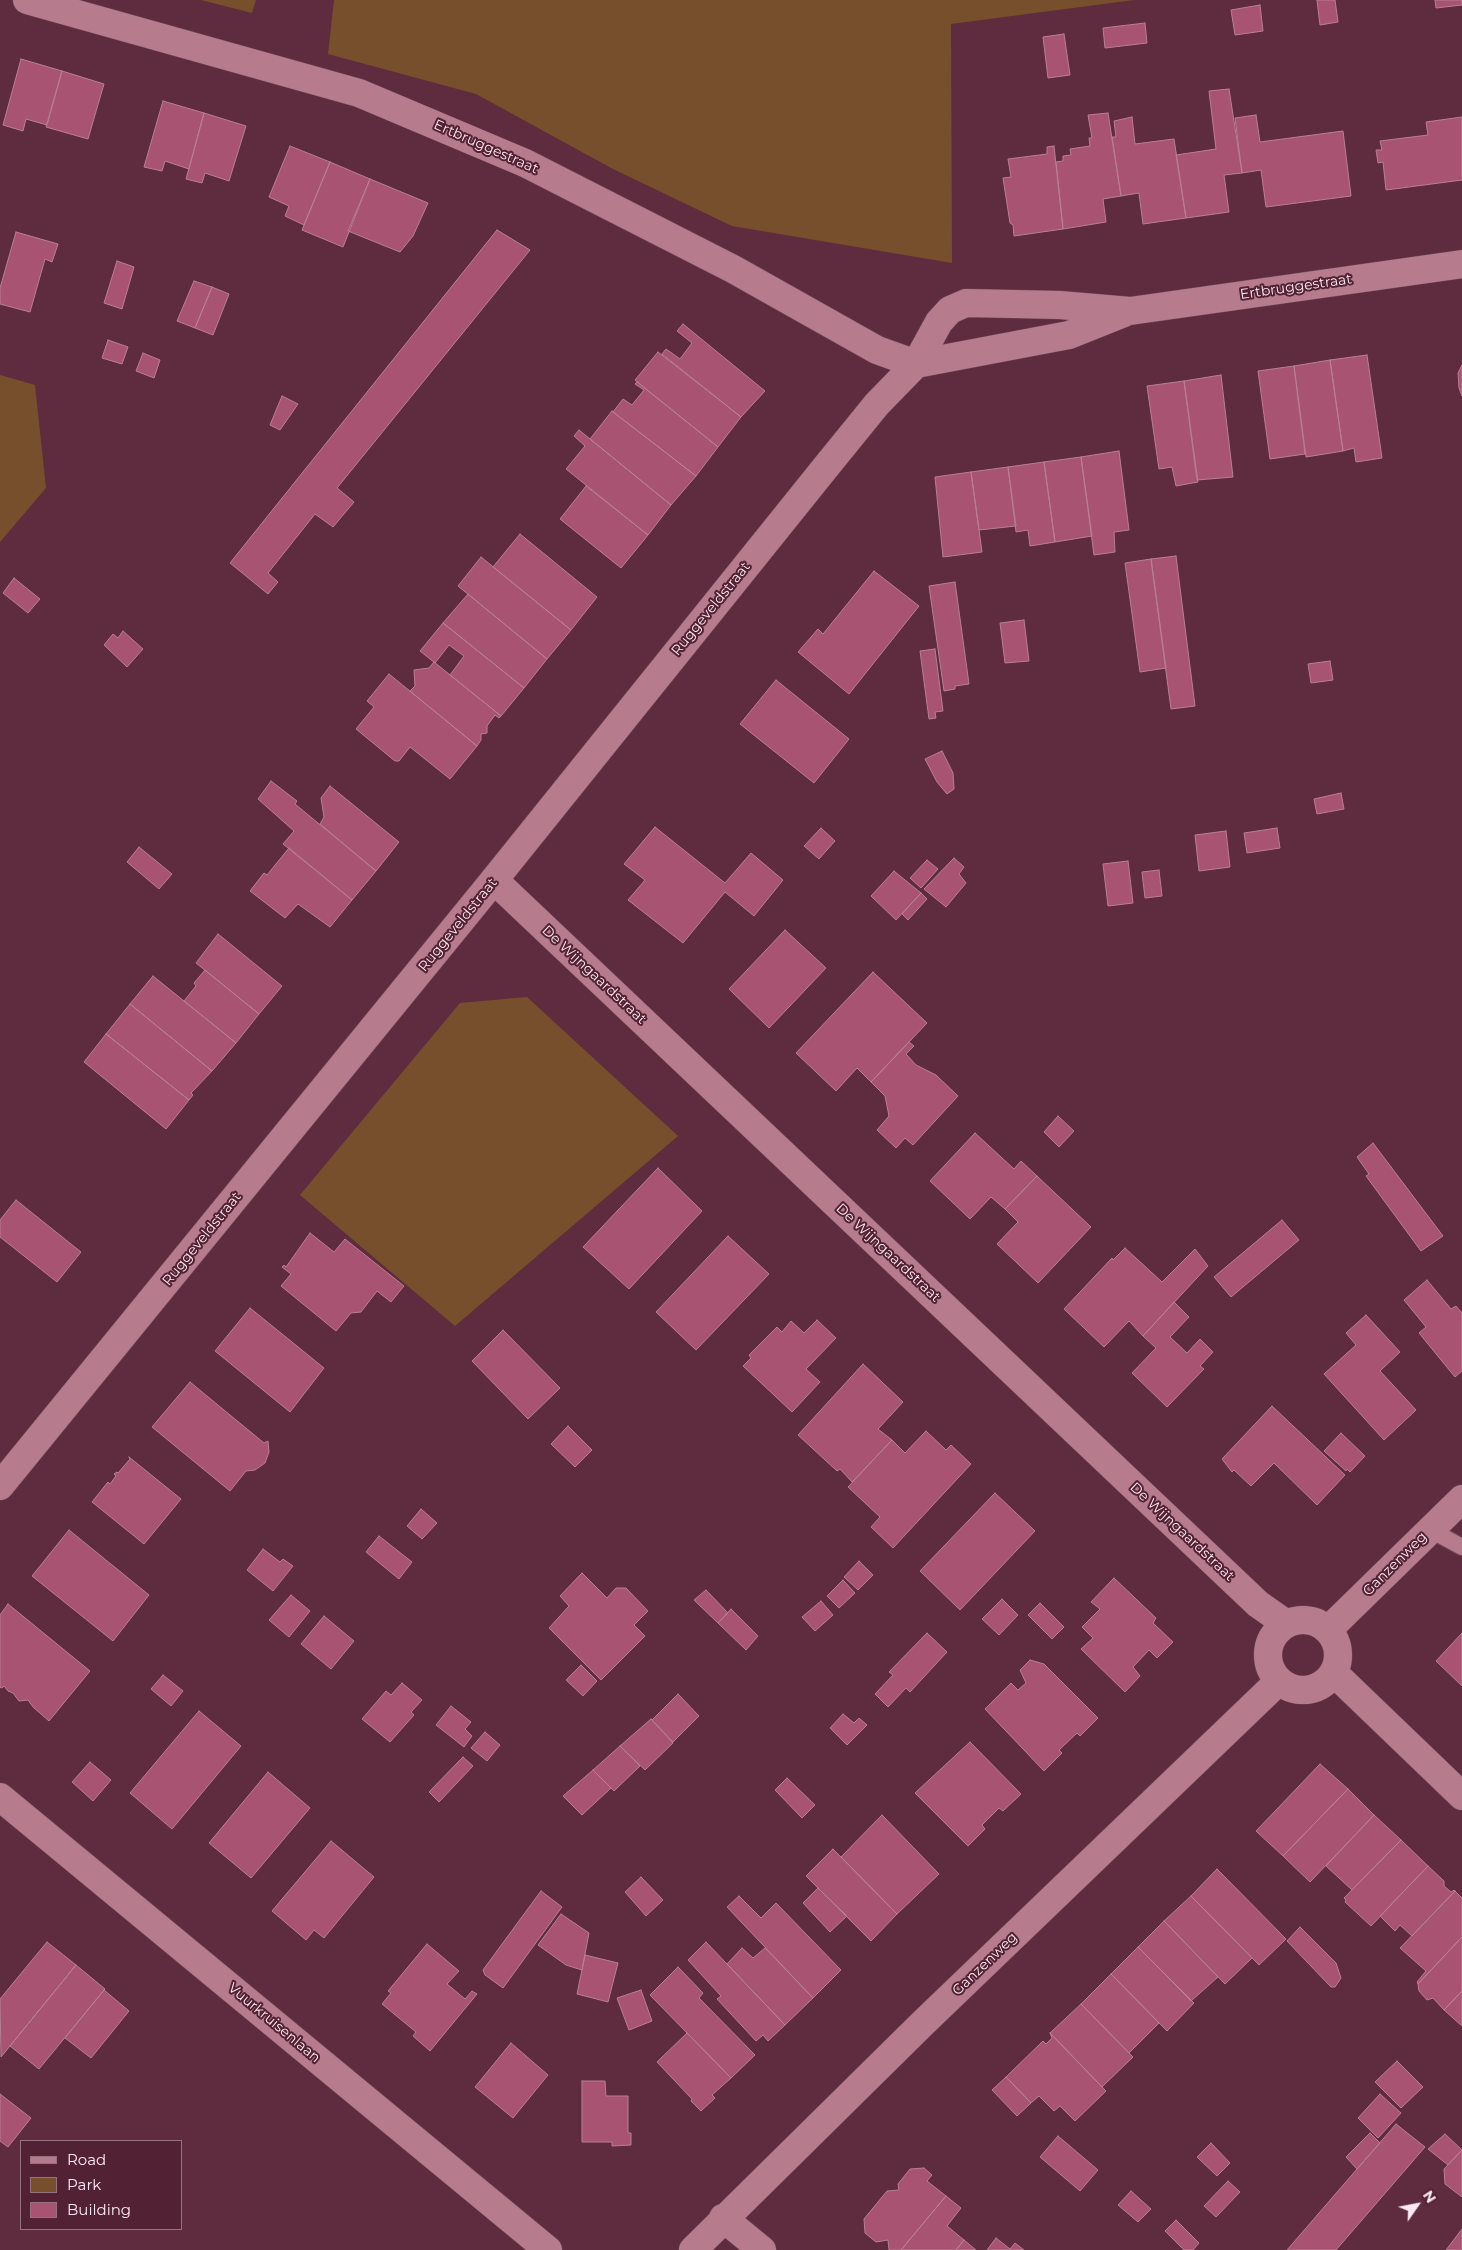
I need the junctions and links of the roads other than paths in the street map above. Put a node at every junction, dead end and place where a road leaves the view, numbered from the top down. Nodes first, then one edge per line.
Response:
1 (26, 0) edge
2 (1462, 264) edge
3 (1130, 311) junction
4 (923, 353) junction
5 (494, 880) junction
6 (0, 1486) edge
7 (1462, 1499) edge
8 (1429, 1529) junction
9 (1462, 1547) edge
10 (1285, 1623) junction
11 (1329, 1629) junction
12 (1334, 1673) junction
13 (1278, 1681) junction
14 (1462, 1796) edge
15 (0, 1797) edge
16 (724, 2218) junction
17 (548, 2250) edge
18 (693, 2250) edge
19 (762, 2250) edge

1 - 4 street, Ertbruggestraat
2 - 3 street, Ertbruggestraat
3 - 4 street, Ertbruggestraat
3 - 4 street, Ertbruggestraat
4 - 5 street, Ruggeveldstraat
5 - 6 street, Ruggeveldstraat
5 - 10 street, De Wijngaardstraat
7 - 8 street, Ganzenweg
8 - 9 lane
8 - 11 street, Ganzenweg
10 - 11 street
10 - 13 street
11 - 12 street
12 - 13 street
12 - 14 street
13 - 16 street, Ganzenweg
15 - 17 street, Vuurkruisenlaan
16 - 18 street, Ganzenweg
16 - 19 street

